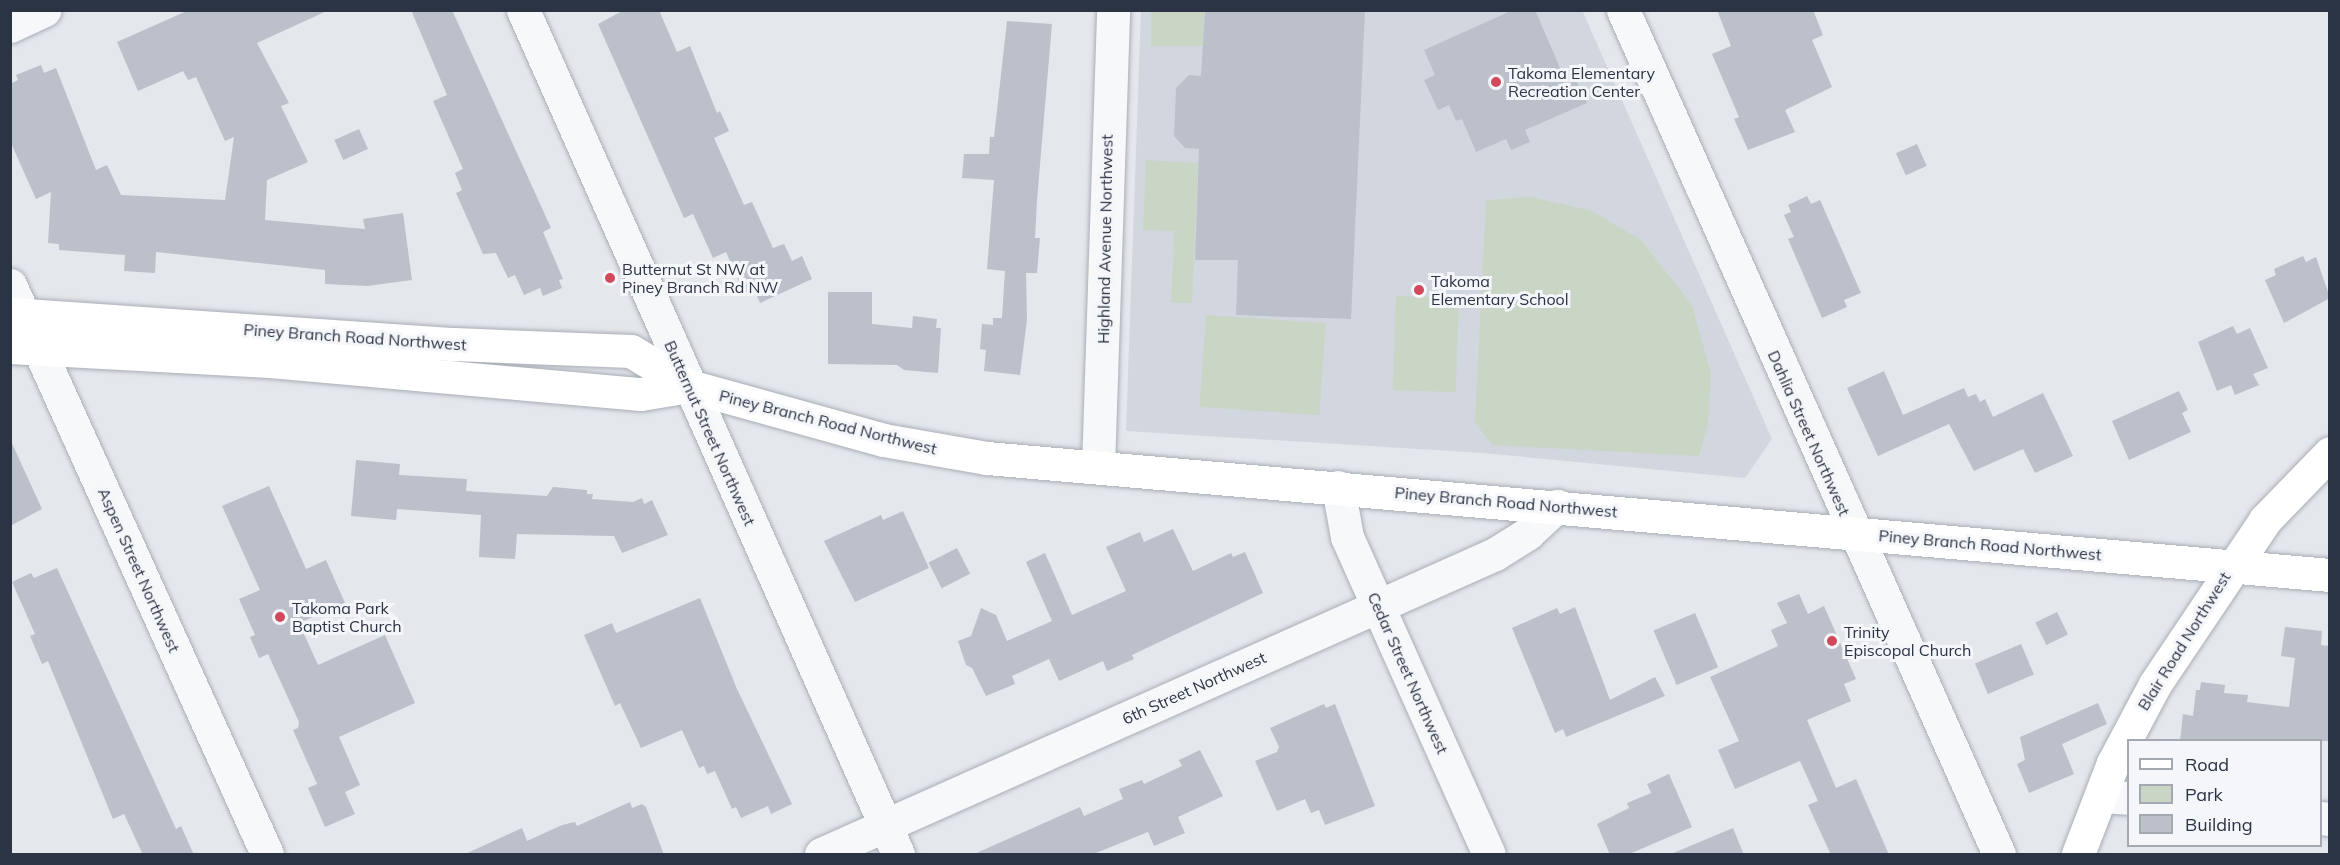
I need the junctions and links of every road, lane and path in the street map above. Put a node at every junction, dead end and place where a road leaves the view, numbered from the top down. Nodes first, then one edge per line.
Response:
1 (44, 10) edge
2 (523, 10) edge
3 (1113, 10) edge
4 (1623, 10) edge
5 (10, 26) edge
6 (10, 285) edge
7 (17, 314) edge
8 (25, 349) edge
9 (689, 386) junction
10 (2330, 453) edge
11 (1098, 467) junction
12 (1338, 487) junction
13 (1557, 506) junction
14 (1853, 532) junction
15 (2230, 568) junction
16 (2330, 575) edge
17 (1378, 607) junction
18 (2115, 797) edge
19 (892, 840) edge
20 (267, 855) edge
21 (821, 855) edge
22 (1489, 855) edge
23 (1999, 855) edge
24 (2078, 855) edge

1 - 5 street
2 - 9 street, Butternut Street Northwest
3 - 11 street, Highland Avenue Northwest
4 - 14 street, Dahlia Street Northwest
6 - 7 street, Aspen Street Northwest
7 - 8 street, Aspen Street Northwest
7 - 9 main road, Piney Branch Road Northwest
8 - 9 main road, Piney Branch Road Northwest
8 - 20 street, Aspen Street Northwest
9 - 11 main road, Piney Branch Road Northwest
9 - 19 street, Butternut Street Northwest
10 - 15 main road, Blair Road Northwest
11 - 12 main road, Piney Branch Road Northwest
12 - 13 main road, Piney Branch Road Northwest
12 - 17 street, Cedar Street Northwest
13 - 14 main road, Piney Branch Road Northwest
13 - 17 street, 6th Street Northwest
14 - 15 main road, Piney Branch Road Northwest
14 - 23 street, Dahlia Street Northwest
15 - 16 main road, Piney Branch Road Northwest
15 - 18 main road, Blair Road Northwest
17 - 19 street, 6th Street Northwest
17 - 22 street, Cedar Street Northwest
18 - 24 main road, Blair Road Northwest
19 - 21 street, 6th Street Northwest

